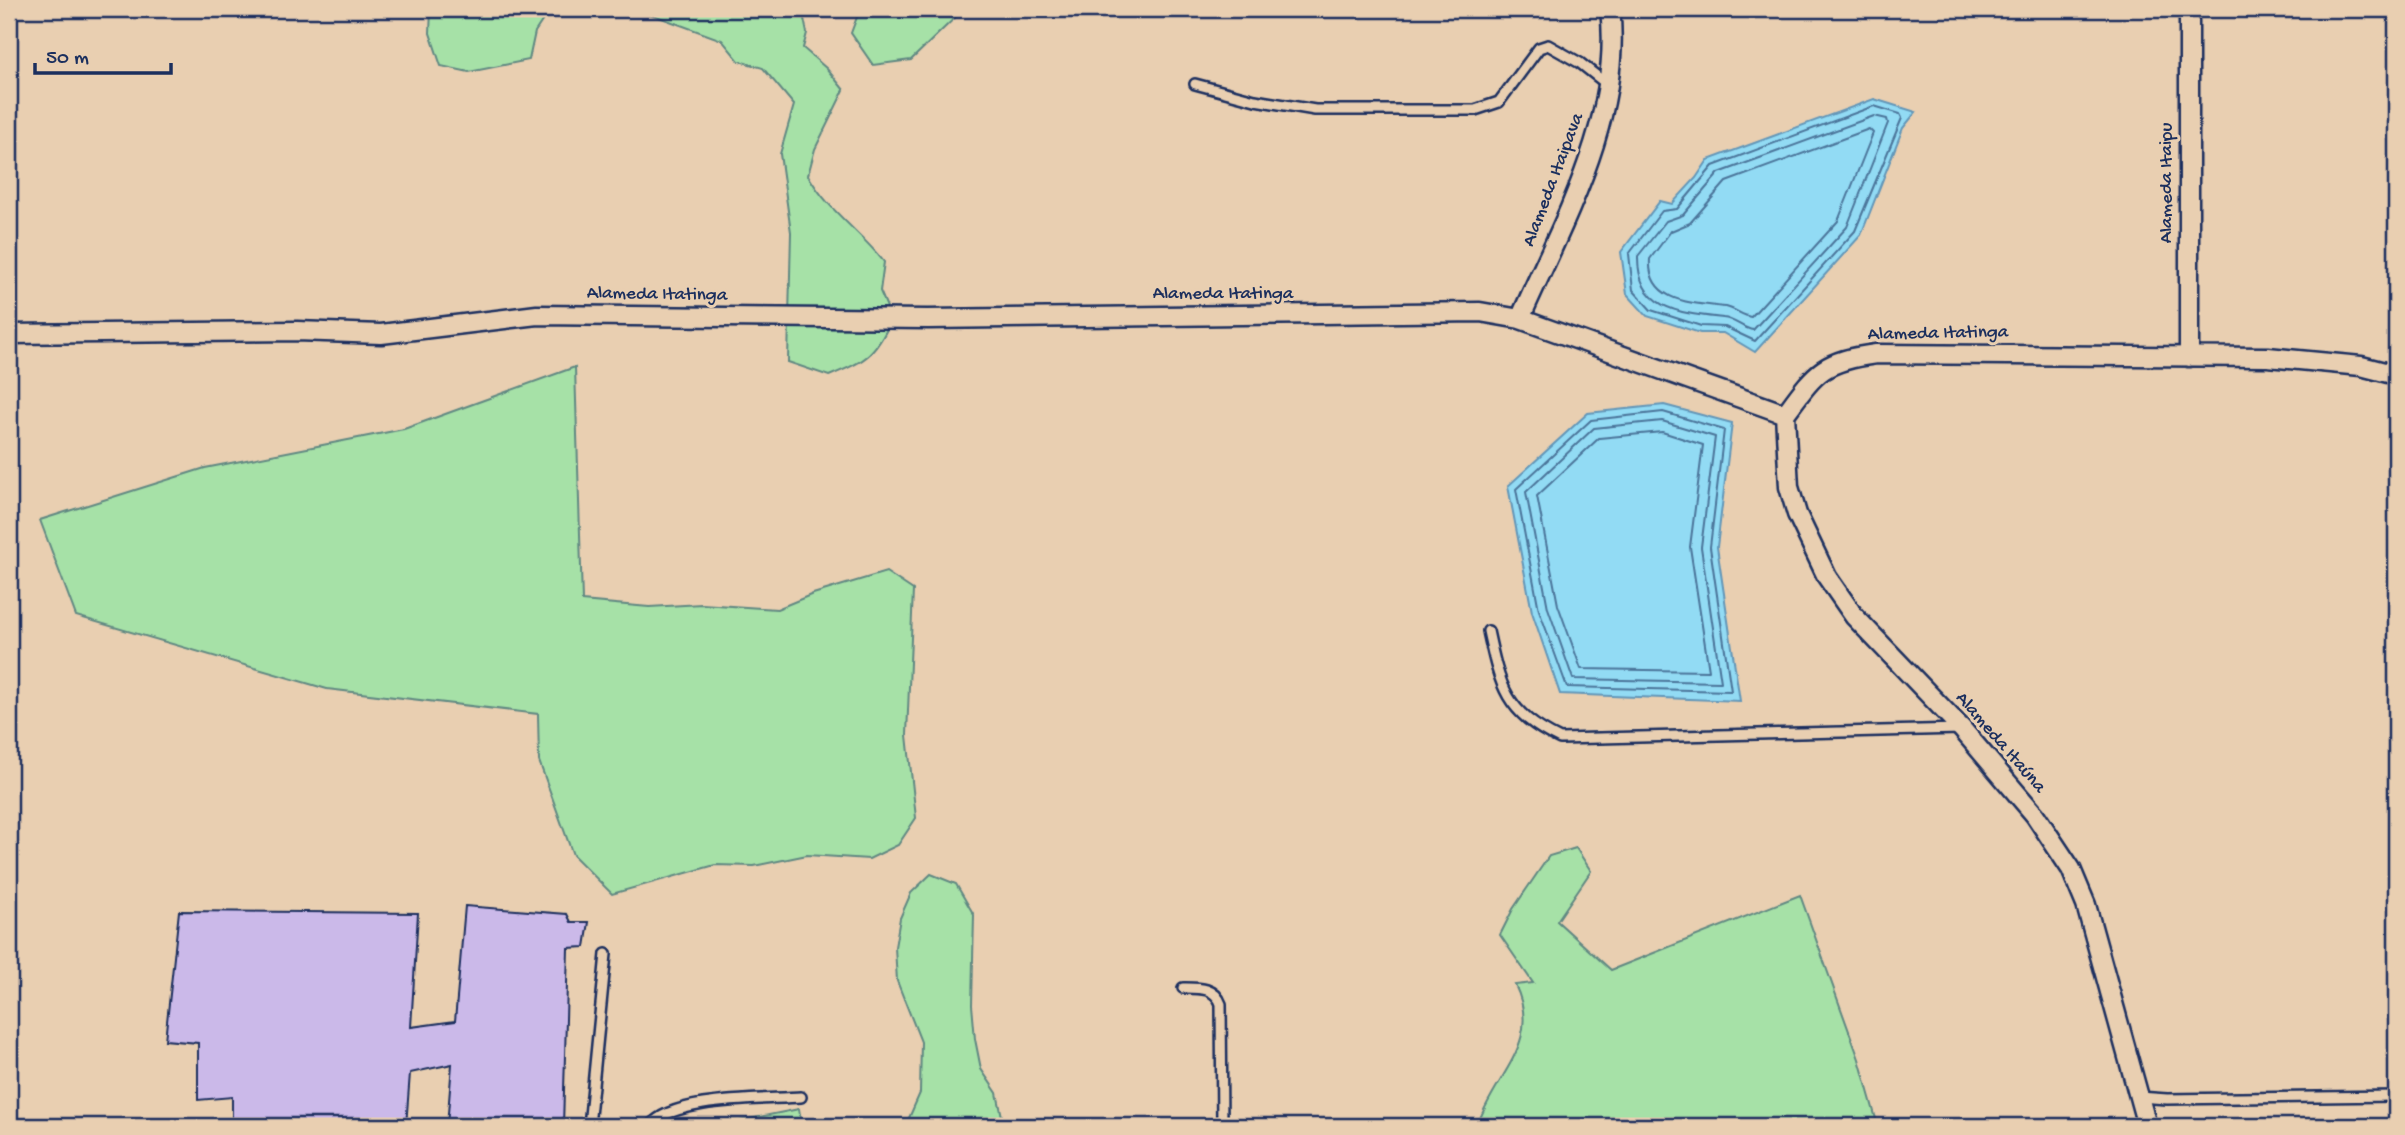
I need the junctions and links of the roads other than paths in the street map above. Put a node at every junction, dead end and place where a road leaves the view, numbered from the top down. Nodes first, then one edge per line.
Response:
1 (1610, 9) edge
2 (2189, 9) edge
3 (1195, 84) dead end
4 (1608, 85) junction
5 (1520, 319) junction
6 (9, 334) edge
7 (2189, 357) junction
8 (2396, 375) edge
9 (1785, 414) junction
10 (1488, 631) dead end
11 (1962, 729) junction
12 (606, 954) dead end
13 (1183, 988) dead end
14 (2396, 1096) edge
15 (801, 1097) dead end
16 (2139, 1097) junction
17 (589, 1126) edge
18 (650, 1126) edge
19 (1222, 1126) edge
20 (2147, 1126) edge

1 - 4 street, Alameda Itaipava
2 - 7 street, Alameda Itaipu
3 - 4 lane
4 - 5 street, Alameda Itaipava
5 - 6 street, Alameda Itatinga
5 - 9 street, Alameda Itatinga
7 - 8 street, Alameda Itatinga
7 - 9 street, Alameda Itatinga
9 - 11 street, Alameda Itaúna
10 - 11 lane
11 - 16 street, Alameda Itaúna
12 - 17 lane
13 - 19 lane
14 - 16 lane
15 - 18 lane
16 - 20 street, Alameda Itaúna

